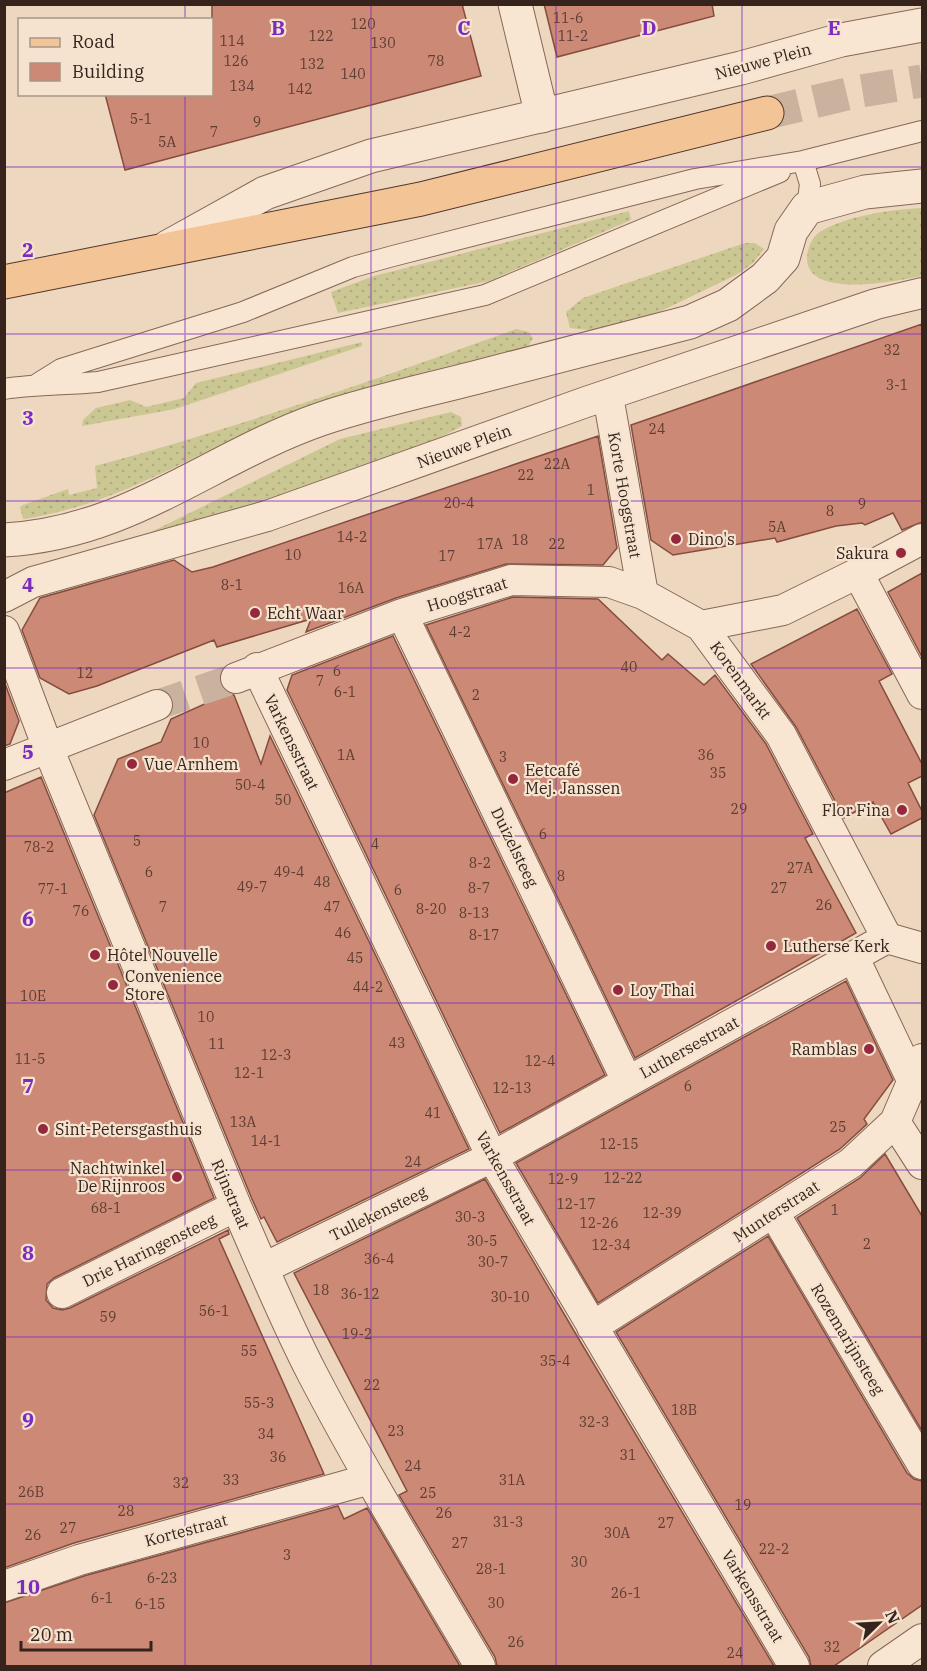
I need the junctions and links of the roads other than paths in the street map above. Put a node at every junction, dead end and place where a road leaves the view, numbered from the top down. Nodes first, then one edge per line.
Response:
1 (515, 4) edge
2 (922, 25) edge
3 (767, 113) tunnel mouth
4 (542, 116) junction
5 (922, 131) edge
6 (804, 161) junction
7 (922, 186) edge
8 (807, 208) junction
9 (163, 249) junction
10 (4, 282) edge
11 (922, 293) edge
12 (37, 384) junction
13 (4, 390) edge
14 (608, 396) junction
15 (922, 539) edge
16 (4, 540) edge
17 (858, 573) junction
18 (643, 594) junction
19 (4, 597) edge
20 (402, 614) junction
21 (701, 626) junction
22 (4, 631) edge
23 (246, 673) joint
24 (922, 694) edge
25 (157, 705) tunnel mouth
26 (48, 748) junction
27 (4, 765) edge
28 (887, 938) junction
29 (922, 948) edge
30 (853, 956) junction
31 (919, 1067) edge
32 (627, 1081) junction
33 (895, 1122) junction
34 (492, 1157) junction
35 (922, 1164) edge
36 (236, 1206) junction
37 (774, 1213) junction
38 (264, 1268) junction
39 (62, 1293) dead end
40 (592, 1327) junction
41 (922, 1464) edge
42 (370, 1479) junction
43 (4, 1586) edge
44 (922, 1639) edge
45 (480, 1666) edge
46 (795, 1666) edge
47 (883, 1666) edge

1 - 4 street
2 - 4 street, Nieuwe Plein
3 - 9 main road, Nieuwe Plein
4 - 9 street, Nieuwe Plein
5 - 6 lane
6 - 8 lane
6 - 12 lane
6 - 12 lane
7 - 8 street
8 - 16 street
9 - 10 main road, Nieuwe Plein
11 - 14 street, Nieuwe Plein
12 - 13 lane
14 - 18 street, Korte Hoogstraat
14 - 19 street, Nieuwe Plein
15 - 17 street, Korenmarkt
17 - 21 street, Korenmarkt
17 - 24 street
18 - 20 street, Hoogstraat
18 - 21 street, Hoogstraat
20 - 23 street, Hoogstraat
20 - 32 street, Duizelsteeg
21 - 28 street, Korenmarkt
22 - 26 street, Rijnstraat
23 - 34 street, Varkensstraat
25 - 26 street
26 - 27 street
26 - 36 street, Rijnstraat
28 - 29 street
28 - 30 street, Luthersestraat
30 - 31 street
30 - 32 street, Luthersestraat
31 - 33 street, Munterstraat
32 - 34 street, Luthersestraat
33 - 35 street
33 - 37 street, Munterstraat
34 - 38 street, Tullekensteeg
34 - 40 street, Varkensstraat
36 - 38 street, Rijnstraat
36 - 39 street, Drie Haringensteeg
37 - 40 street, Munterstraat
37 - 41 street, Rozemarijnsteeg
38 - 42 street, Rijnstraat
40 - 46 street, Varkensstraat
42 - 43 street, Kortestraat
42 - 45 street, Rijnstraat
44 - 47 street

